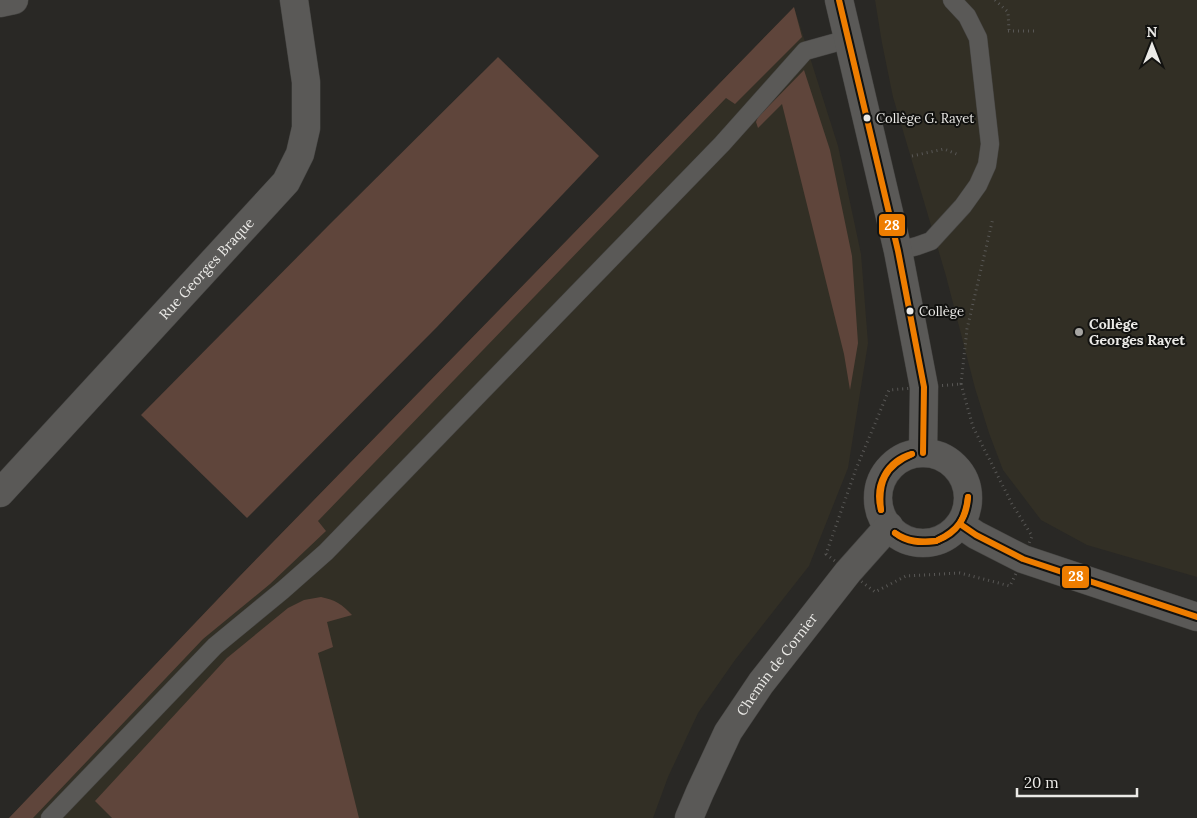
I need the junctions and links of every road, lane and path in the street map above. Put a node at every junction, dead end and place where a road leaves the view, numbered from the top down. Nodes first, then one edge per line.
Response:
1 (14, 0) edge
2 (294, 0) edge
3 (839, 0) edge
4 (952, 0) edge
5 (0, 3) edge
6 (848, 39) junction
7 (878, 164) junction
8 (987, 165) junction
9 (898, 251) junction
10 (924, 387) junction
11 (923, 452) junction
12 (0, 493) edge
13 (960, 524) junction
14 (889, 526) junction
15 (1023, 559) junction
16 (848, 572) junction
17 (1197, 617) edge
18 (50, 818) edge
19 (689, 818) edge

1 - 5 street
2 - 12 street, Rue Georges Braque
3 - 6 street
4 - 8 lane
6 - 7 street
6 - 18 lane
7 - 8 path
7 - 9 street
8 - 9 lane
9 - 10 street
10 - 11 street
10 - 15 path
10 - 16 path
11 - 13 street
11 - 14 street
13 - 14 street
13 - 15 street
14 - 16 street, Chemin de Cornier
15 - 16 path
15 - 17 street
16 - 19 street, Chemin de Cornier

